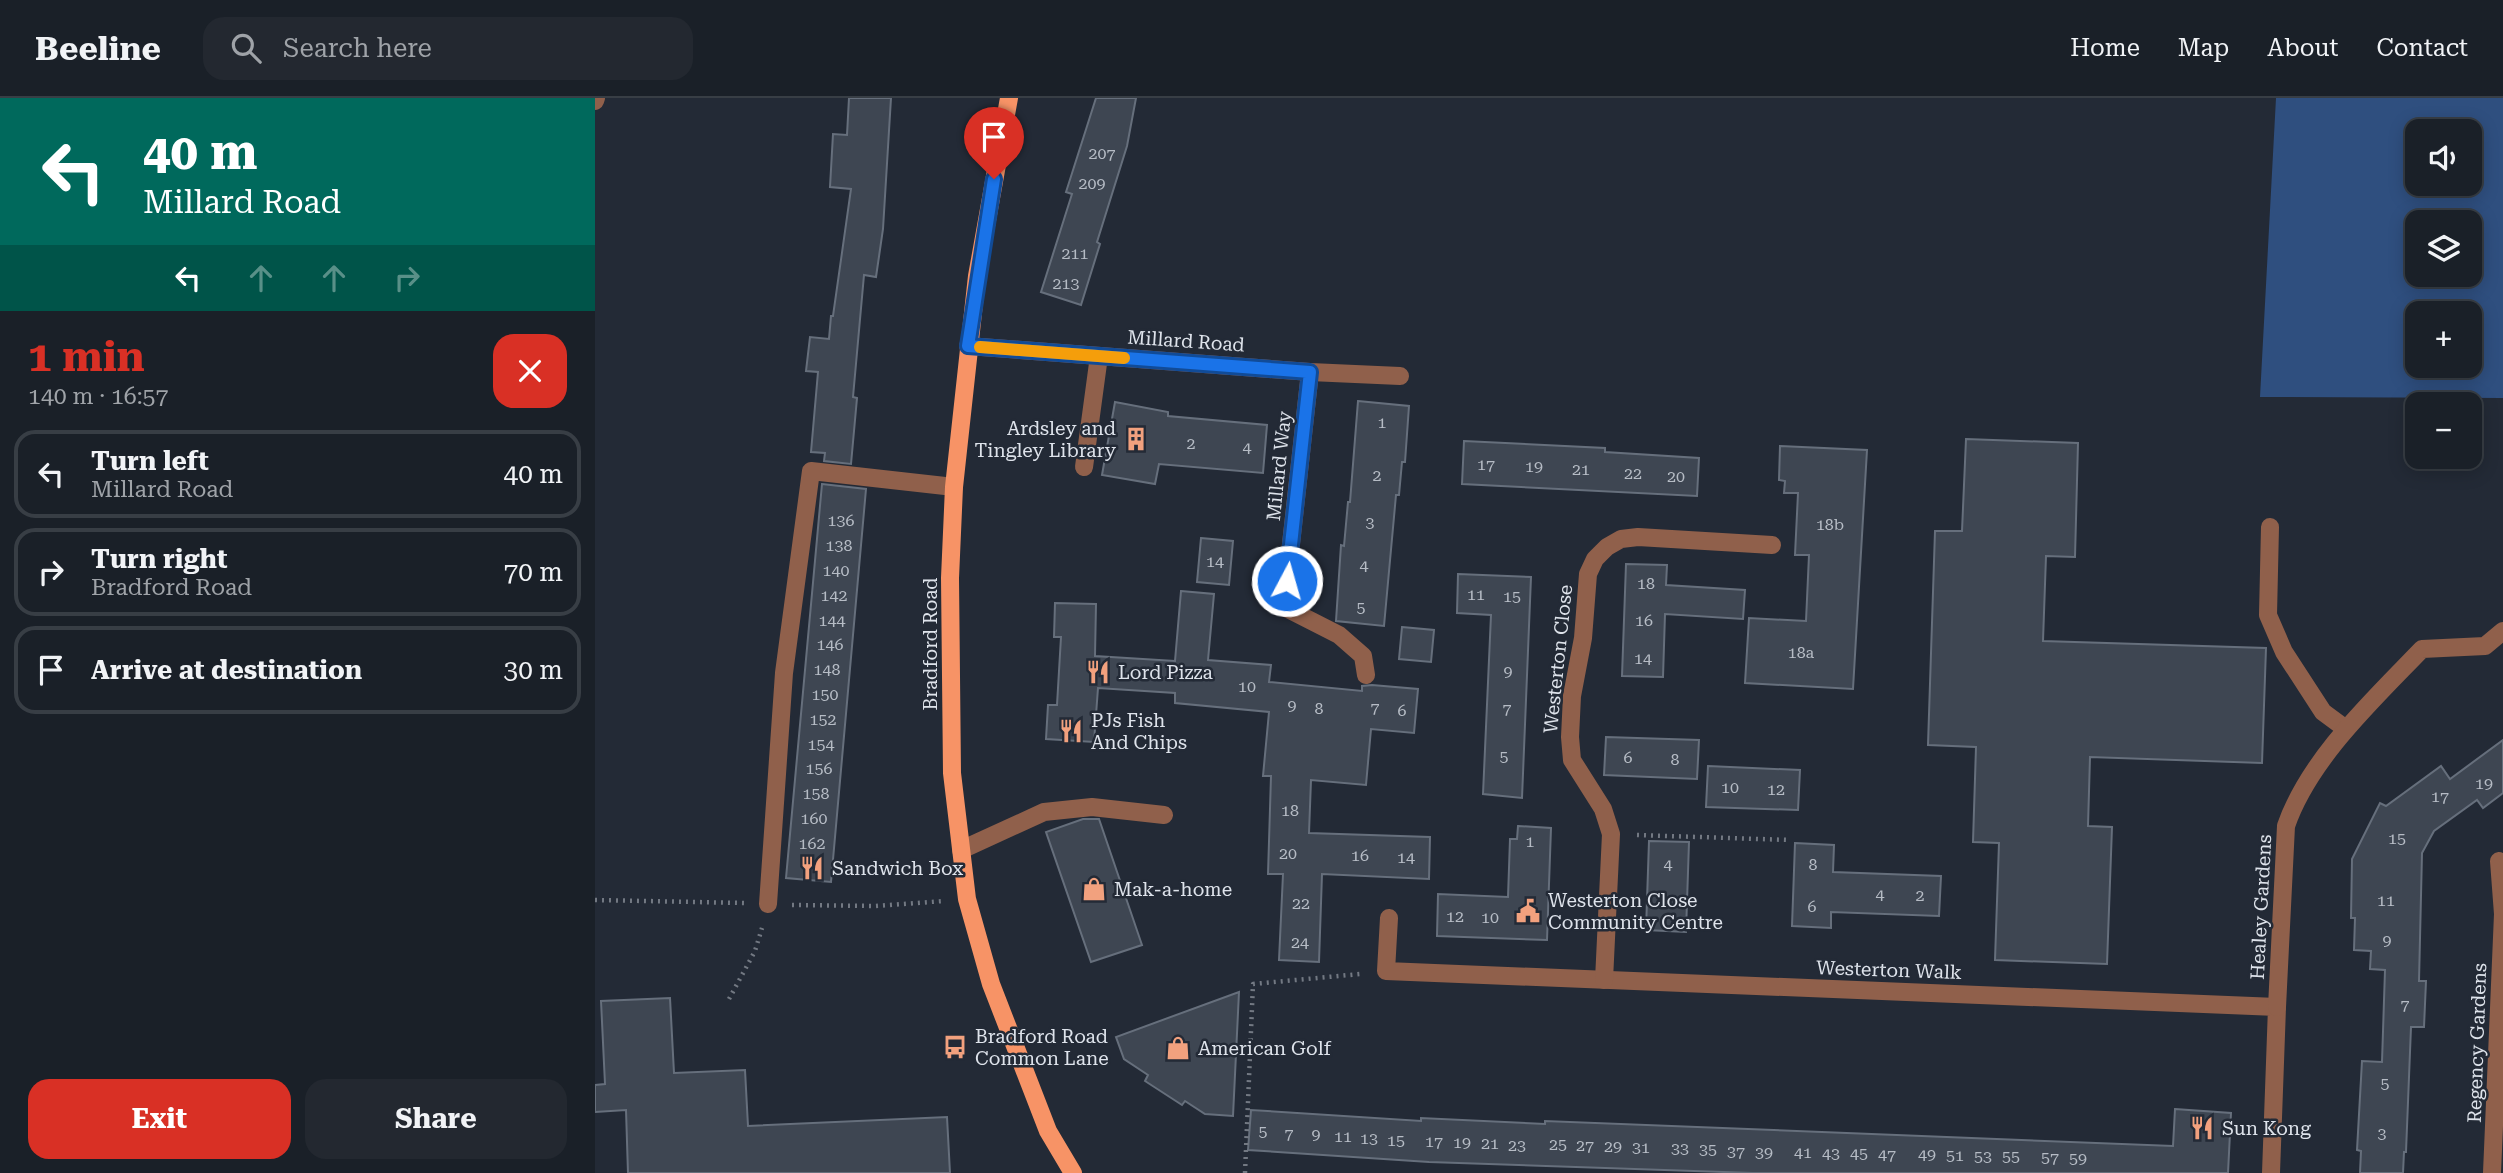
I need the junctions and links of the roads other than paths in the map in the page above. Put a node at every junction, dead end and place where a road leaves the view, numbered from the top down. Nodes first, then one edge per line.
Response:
1 (1009, 98) edge
2 (968, 346) junction
3 (1099, 356) junction
4 (1310, 372) junction
5 (1400, 376) dead end
6 (1084, 467) dead end
7 (954, 487) junction
8 (2270, 527) dead end
9 (1772, 545) dead end
10 (2503, 631) edge
11 (1366, 675) dead end
12 (2346, 729) junction
13 (1164, 815) dead end
14 (961, 850) junction
15 (2499, 861) dead end
16 (768, 904) road end
17 (1389, 918) dead end
18 (1604, 980) junction
19 (2277, 1007) junction
20 (1073, 1173) edge
21 (2271, 1173) edge
22 (2493, 1173) edge

1 - 2 main road, Bradford Road
2 - 3 street, Millard Road
2 - 7 main road, Bradford Road
3 - 4 street, Millard Road
3 - 6 street
4 - 5 street, Millard Road
4 - 11 street, Millard Way
7 - 14 main road, Bradford Road
7 - 16 street
8 - 12 street
9 - 18 street, Westerton Close
10 - 12 street, Healey Gardens
12 - 19 street, Healey Gardens
13 - 14 street
14 - 20 main road, Bradford Road
15 - 22 street, Regency Gardens
17 - 18 street, Westerton Walk
18 - 19 street, Westerton Walk
19 - 21 street

